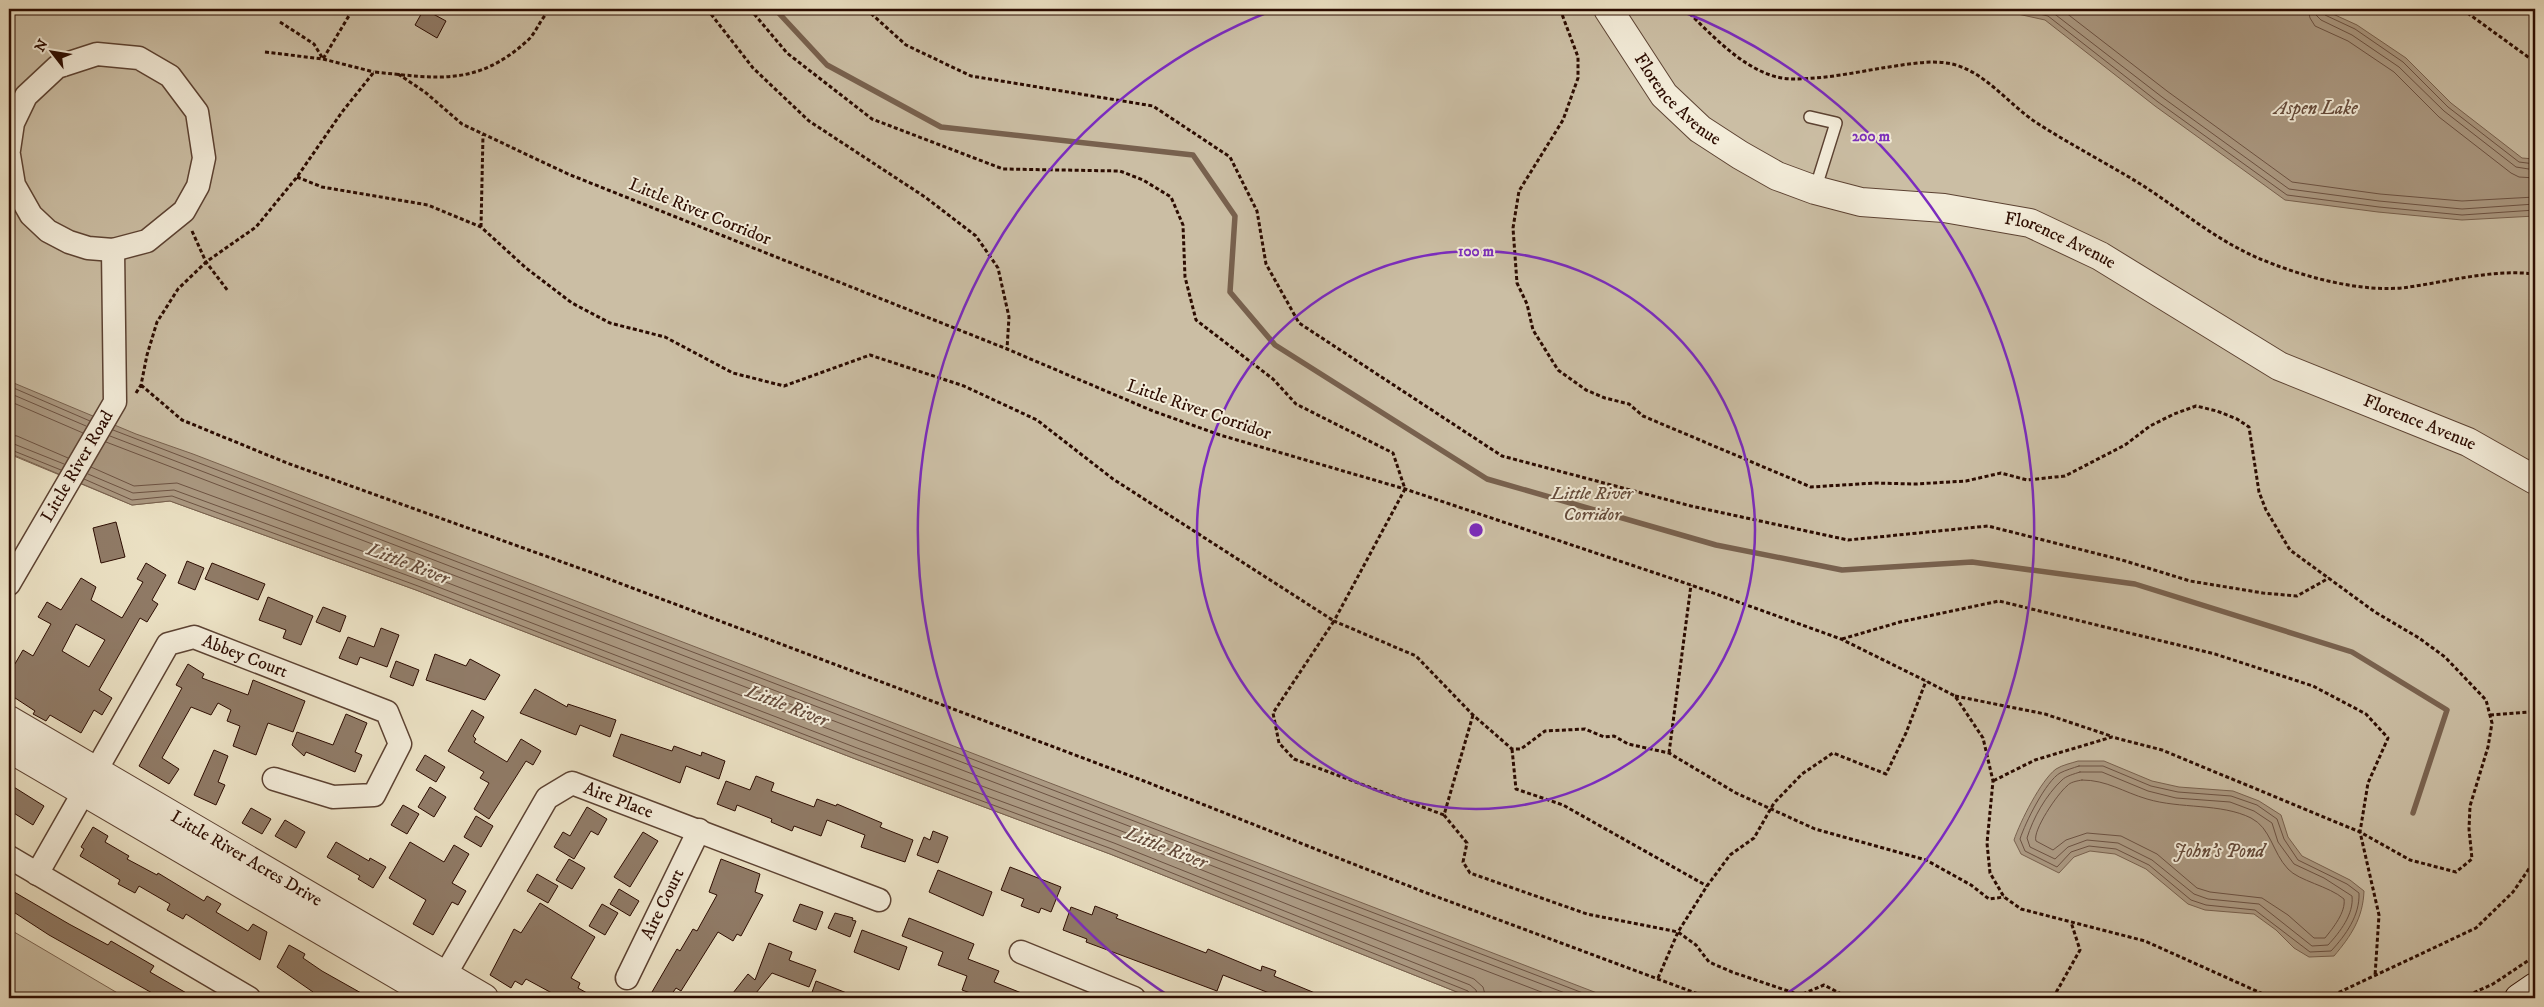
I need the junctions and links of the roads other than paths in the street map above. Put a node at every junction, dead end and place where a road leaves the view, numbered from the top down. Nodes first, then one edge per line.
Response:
1 (1608, 9) edge
2 (1810, 117) dead end
3 (9, 150) edge
4 (9, 155) edge
5 (1815, 190) junction
6 (113, 250) junction
7 (2535, 480) edge
8 (9, 584) edge
9 (9, 720) edge
10 (9, 748) edge
11 (274, 780) dead end
12 (89, 782) junction
13 (699, 830) junction
14 (9, 857) edge
15 (37, 874) junction
16 (879, 900) dead end
17 (1021, 952) dead end
18 (627, 978) dead end
19 (2535, 988) edge
20 (436, 992) edge
21 (249, 998) edge
22 (484, 998) edge
23 (1134, 998) edge
24 (2519, 998) edge

1 - 5 street, Florence Avenue
2 - 5 lane
3 - 6 street
4 - 6 street
5 - 7 street, Florence Avenue
6 - 8 street, Little River Road
9 - 12 street, Little River Acres Drive
10 - 12 street, Little River Acres Drive
11 - 12 street, Abbey Court
12 - 15 street, Abbey Court
12 - 20 street, Little River Acres Drive
13 - 16 street, Aire Place
13 - 18 street, Aire Court
13 - 20 street, Aire Place
14 - 15 street
15 - 21 street
17 - 23 street
19 - 24 street
20 - 22 street, Little River Acres Drive

